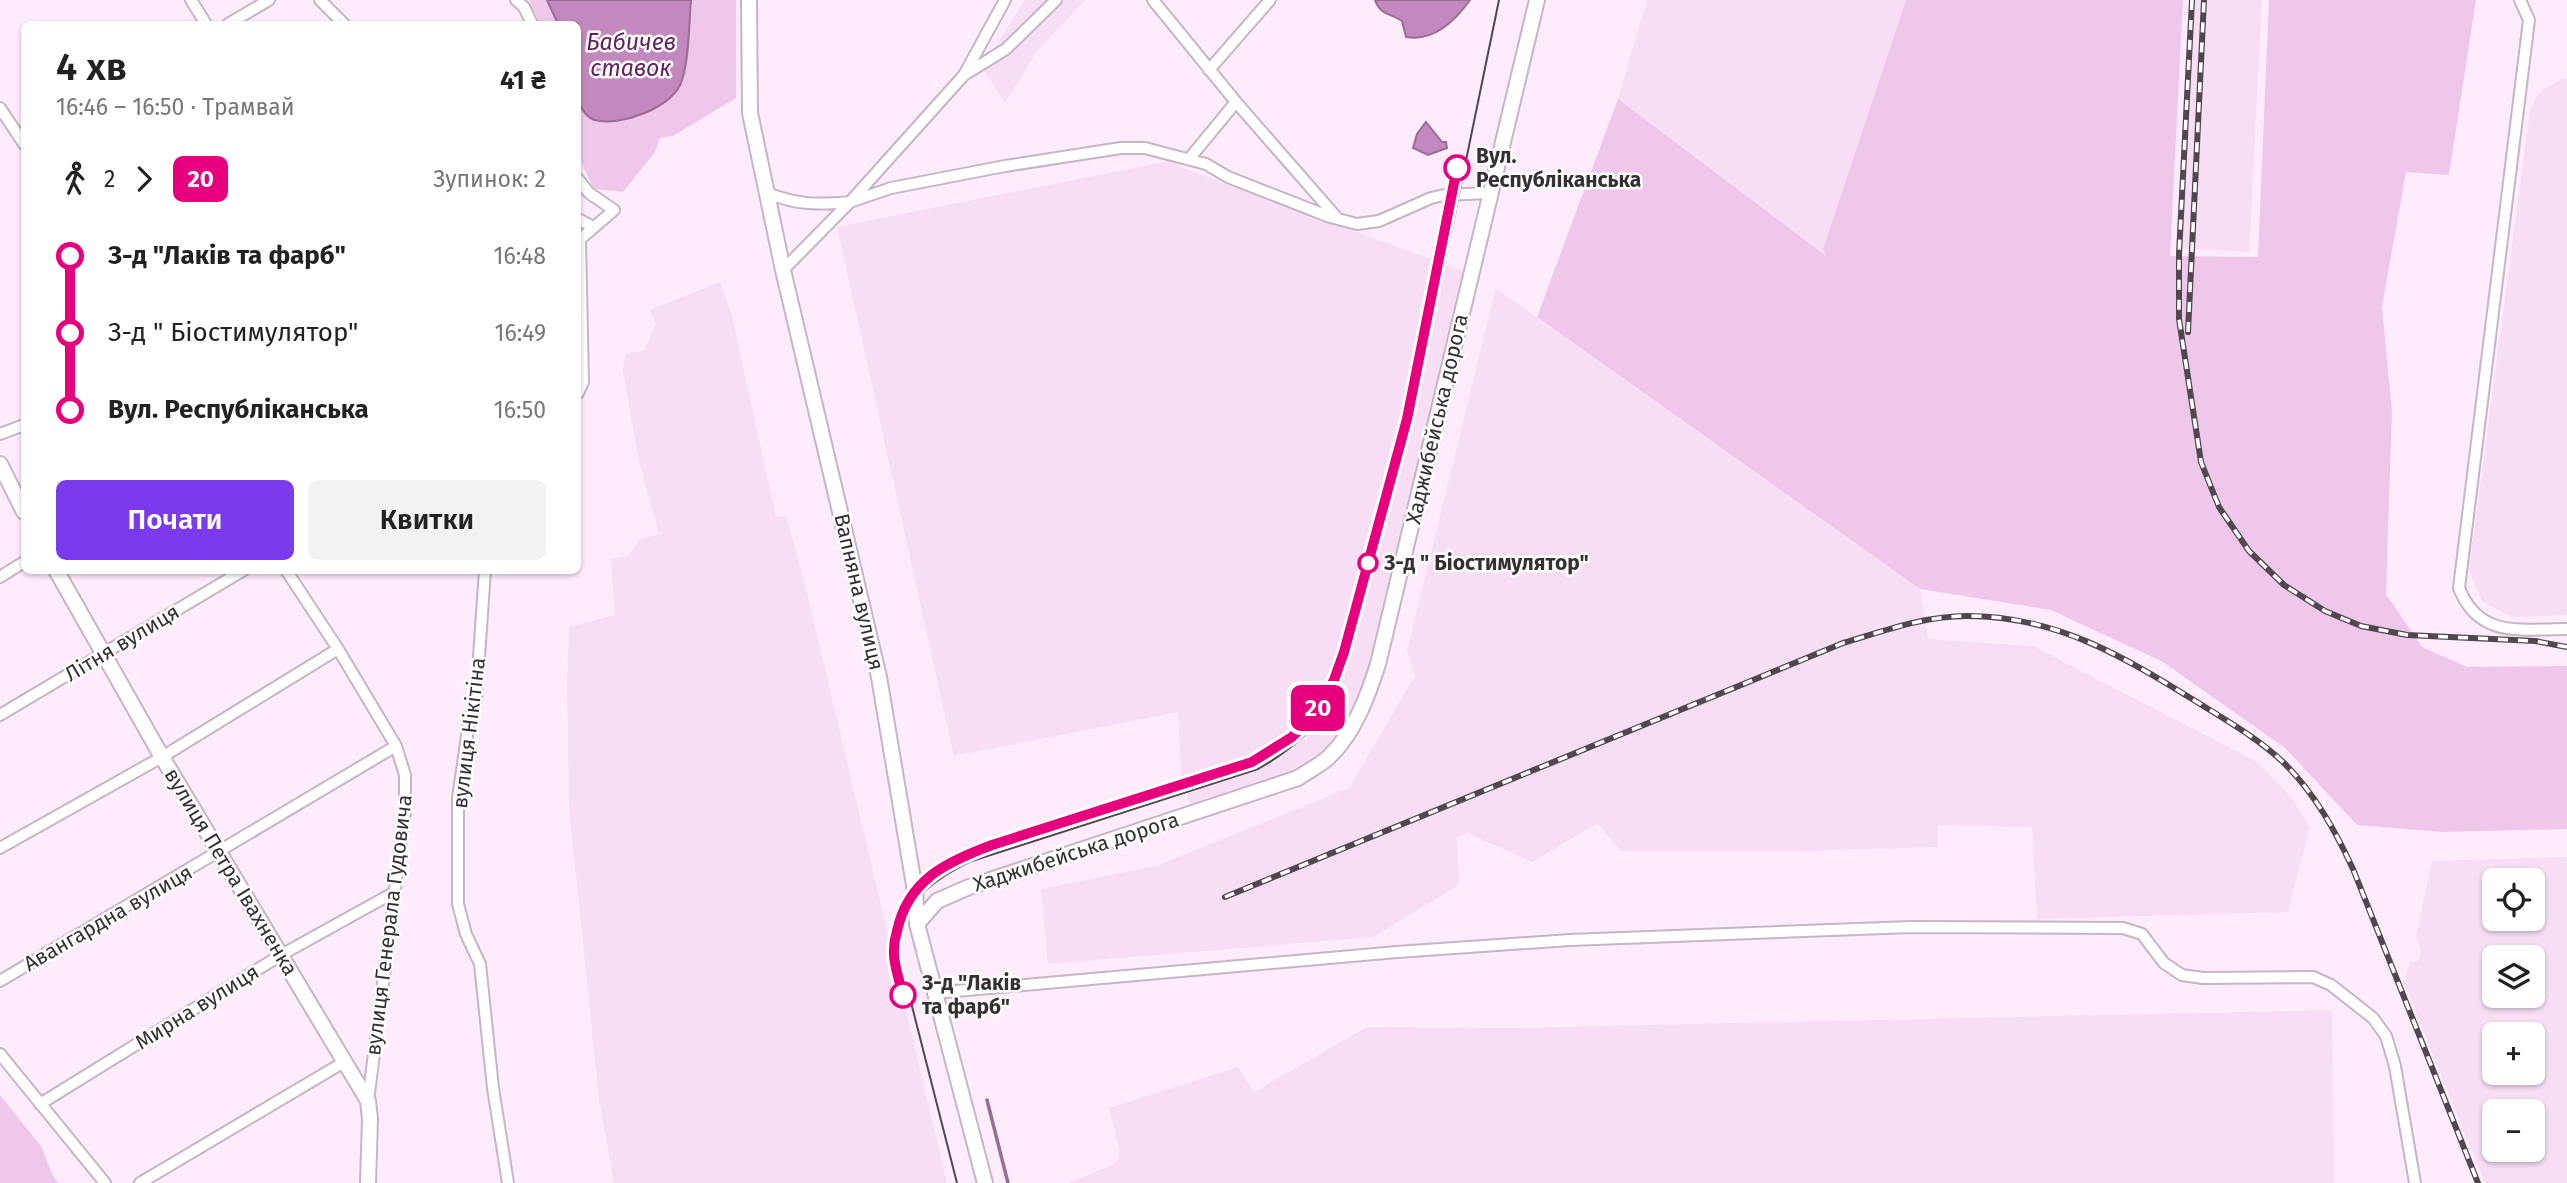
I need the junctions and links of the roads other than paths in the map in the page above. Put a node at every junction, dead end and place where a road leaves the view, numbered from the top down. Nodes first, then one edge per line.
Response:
1 (191, 0) edge
2 (269, 0) edge
3 (320, 0) edge
4 (516, 0) edge
5 (749, 0) edge
6 (1005, 0) edge
7 (1056, 0) edge
8 (1153, 0) edge
9 (1270, 0) edge
10 (1537, 0) edge
11 (2520, 0) edge
12 (204, 21) edge
13 (233, 21) edge
14 (341, 21) edge
15 (530, 21) edge
16 (1209, 70) junction
17 (964, 75) junction
18 (1236, 102) junction
19 (0, 108) edge
20 (0, 125) edge
21 (13, 127) junction
22 (21, 139) edge
23 (1189, 159) junction
24 (581, 183) edge
25 (767, 193) junction
26 (1489, 193) junction
27 (850, 202) junction
28 (1338, 219) junction
29 (581, 221) edge
30 (593, 227) junction
31 (581, 238) edge
32 (783, 270) junction
33 (581, 311) edge
34 (581, 386) edge
35 (21, 426) edge
36 (0, 434) edge
37 (0, 464) edge
38 (21, 506) edge
39 (21, 564) edge
40 (58, 574) edge
41 (237, 574) edge
42 (289, 574) edge
43 (485, 574) edge
44 (0, 577) edge
45 (2567, 629) edge
46 (338, 649) junction
47 (103, 654) junction
48 (0, 715) edge
49 (396, 747) junction
50 (162, 757) junction
51 (0, 848) edge
52 (220, 852) junction
53 (393, 893) junction
54 (917, 924) junction
55 (281, 955) junction
56 (0, 981) edge
57 (933, 993) junction
58 (0, 1054) edge
59 (344, 1062) junction
60 (368, 1101) junction
61 (40, 1104) junction
62 (105, 1183) edge
63 (140, 1183) edge
64 (368, 1183) edge
65 (508, 1183) edge
66 (985, 1183) edge
67 (2415, 1183) edge

1 - 12 street
2 - 13 street
3 - 14 street
4 - 15 street
5 - 25 street, Вапняна вулиця
6 - 17 street
7 - 17 street
8 - 16 street
9 - 16 street
10 - 26 street, Хаджибейська дорога
11 - 45 street
16 - 18 street
17 - 27 street
18 - 23 street
18 - 28 street
19 - 21 street
20 - 21 street
21 - 22 street
23 - 27 street
23 - 28 street
24 - 30 street
25 - 27 street
25 - 32 street, Вапняна вулиця
26 - 28 street
26 - 54 street, Хаджибейська дорога
27 - 32 street
29 - 30 street
30 - 31 street
32 - 54 street, Вапняна вулиця
33 - 34 street
35 - 36 street
37 - 38 street
39 - 44 street
40 - 47 street, вулиця Петра Івахненка
41 - 47 street, Літня вулиця
42 - 46 street, вулиця Генерала Гудовича
43 - 65 street, вулиця Нікітіна
46 - 49 street, вулиця Генерала Гудовича
46 - 50 street
47 - 48 street, Літня вулиця
47 - 50 street, вулиця Петра Івахненка
49 - 52 street, Авангардна вулиця
49 - 53 street, вулиця Генерала Гудовича
50 - 51 street
50 - 52 street, вулиця Петра Івахненка
52 - 55 street, вулиця Петра Івахненка
52 - 56 street, Авангардна вулиця
53 - 55 street, Мирна вулиця
53 - 60 street, вулиця Генерала Гудовича
54 - 57 street, Вапняна вулиця
55 - 59 street, вулиця Петра Івахненка
55 - 61 street, Мирна вулиця
57 - 66 street, Вапняна вулиця
57 - 67 street
58 - 61 street
59 - 60 street, вулиця Петра Івахненка
59 - 63 street
60 - 64 street, вулиця Петра Івахненка
61 - 62 street

